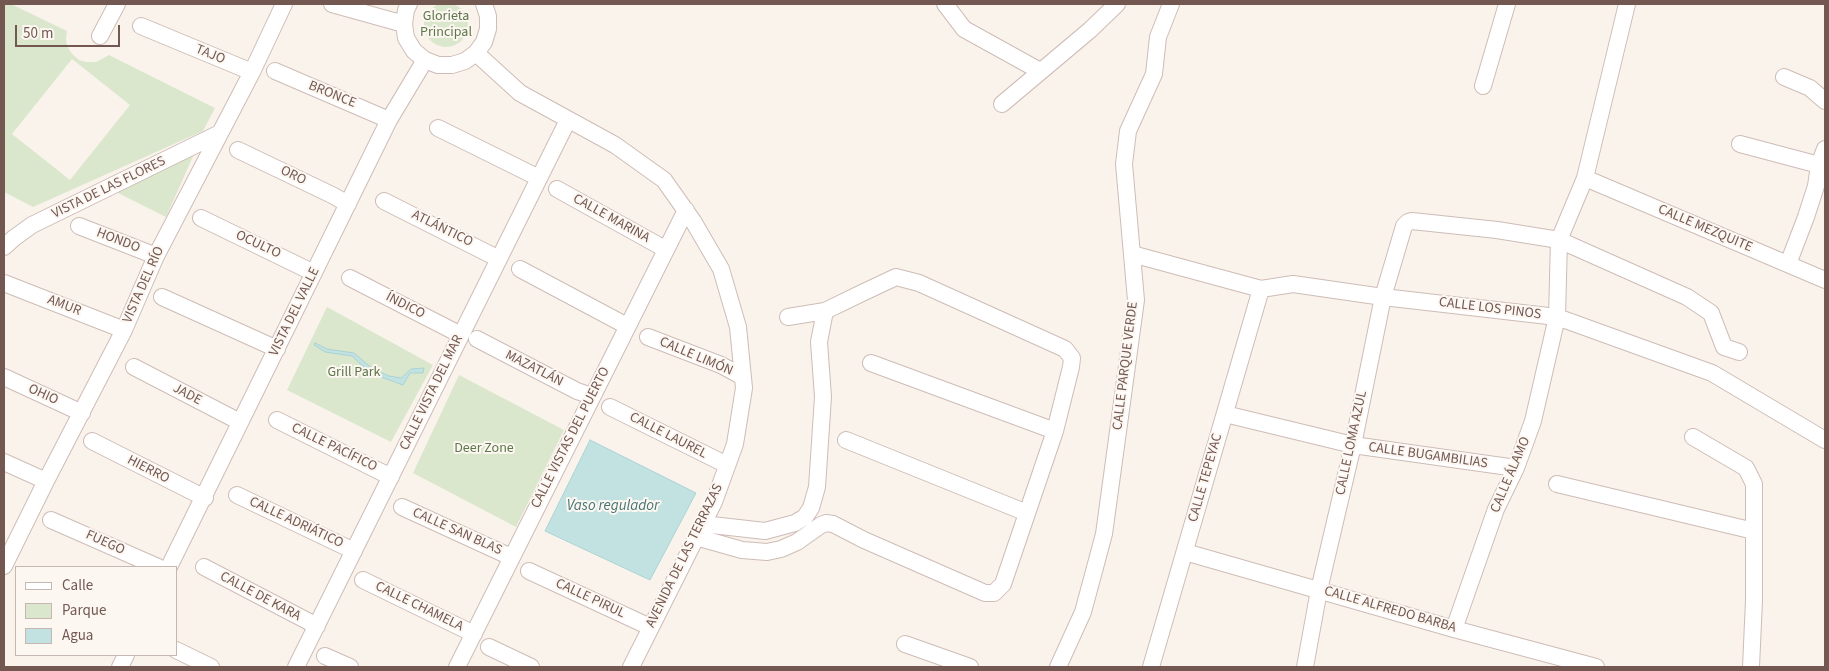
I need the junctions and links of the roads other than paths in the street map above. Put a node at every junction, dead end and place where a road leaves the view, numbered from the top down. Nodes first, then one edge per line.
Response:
1 (284, 4) edge
2 (332, 4) edge
3 (409, 4) edge
4 (484, 4) edge
5 (945, 4) edge
6 (1117, 4) edge
7 (1171, 4) edge
8 (1507, 4) edge
9 (1627, 4) edge
10 (113, 5) edge
11 (404, 24) junction
12 (141, 26) dead end
13 (100, 36) dead end
14 (476, 53) junction
15 (425, 60) junction
16 (275, 71) dead end
17 (1040, 71) junction
18 (252, 72) junction
19 (1784, 77) dead end
20 (1483, 86) dead end
21 (1825, 101) edge
22 (1002, 104) dead end
23 (389, 120) junction
24 (568, 120) junction
25 (438, 128) dead end
26 (218, 134) junction
27 (1740, 144) dead end
28 (238, 150) dead end
29 (1825, 150) edge
30 (1819, 165) junction
31 (539, 178) junction
32 (1585, 178) junction
33 (556, 189) dead end
34 (384, 201) dead end
35 (348, 204) junction
36 (686, 210) junction
37 (201, 218) dead end
38 (79, 226) dead end
39 (7, 239) edge
40 (1559, 240) junction
41 (665, 250) junction
42 (1132, 254) junction
43 (156, 256) junction
44 (499, 259) junction
45 (1788, 264) junction
46 (520, 269) dead end
47 (314, 273) junction
48 (350, 278) dead end
49 (1825, 280) edge
50 (4, 283) edge
51 (1261, 289) junction
52 (162, 297) dead end
53 (1383, 297) junction
54 (825, 311) junction
55 (788, 317) dead end
56 (1557, 317) junction
57 (627, 326) junction
58 (124, 330) junction
59 (469, 337) junction
60 (648, 337) dead end
61 (277, 349) junction
62 (1739, 352) dead end
63 (871, 363) dead end
64 (134, 367) dead end
65 (4, 377) edge
66 (743, 378) junction
67 (592, 396) junction
68 (610, 407) dead end
69 (82, 413) junction
70 (1225, 414) junction
71 (277, 420) dead end
72 (240, 422) junction
73 (1056, 431) junction
74 (1693, 437) dead end
75 (846, 440) dead end
76 (1825, 440) edge
77 (92, 441) dead end
78 (1353, 445) junction
79 (4, 462) edge
80 (727, 465) junction
81 (1516, 468) junction
82 (391, 476) junction
83 (46, 481) junction
84 (1557, 484) dead end
85 (237, 496) dead end
86 (205, 498) junction
87 (402, 507) dead end
88 (1027, 513) junction
89 (51, 520) dead end
90 (700, 531) junction
91 (1754, 532) junction
92 (354, 551) junction
93 (1185, 552) junction
94 (6, 557) edge
95 (511, 557) junction
96 (156, 566) edge
97 (171, 566) edge
98 (204, 568) dead end
99 (529, 571) dead end
100 (363, 580) dead end
101 (1320, 590) junction
102 (316, 626) junction
103 (650, 627) junction
104 (1454, 629) junction
105 (474, 634) junction
106 (905, 644) dead end
107 (489, 647) dead end
108 (178, 651) edge
109 (325, 656) dead end
110 (950, 664) edge
111 (211, 667) edge
112 (296, 667) edge
113 (350, 667) edge
114 (457, 667) edge
115 (531, 667) edge
116 (631, 667) edge
117 (970, 667) edge
118 (1058, 667) edge
119 (1152, 667) edge
120 (1304, 667) edge
121 (1596, 667) edge
122 (1751, 667) edge

1 - 18 street, VISTA DEL RÍO
2 - 11 street
3 - 11 street
4 - 14 street
5 - 17 street
6 - 17 street
7 - 42 street, CALLE PARQUE VERDE
8 - 20 street
9 - 32 street
10 - 13 street
11 - 15 street
12 - 18 street, TAJO
14 - 15 street
14 - 24 street, AVENIDA DE LAS TERRAZAS
15 - 23 street, VISTA DEL VALLE
16 - 23 street, BRONCE
17 - 22 street
18 - 26 street, VISTA DEL RÍO
19 - 21 street
23 - 35 street, VISTA DEL VALLE
24 - 31 street, CALLE VISTA DEL MAR
24 - 36 street, AVENIDA DE LAS TERRAZAS
25 - 31 street
26 - 39 street, VISTA DE LAS FLORES
26 - 43 street, VISTA DEL RÍO
27 - 30 street
28 - 35 street, ORO
29 - 30 street
30 - 45 street
31 - 44 street, CALLE VISTA DEL MAR
32 - 40 street
32 - 45 street, CALLE MEZQUITE
33 - 41 street, CALLE MARINA
34 - 44 street, ATLÁNTICO
35 - 47 street, VISTA DEL VALLE
36 - 41 street, CALLE VISTAS DEL PUERTO
36 - 66 street, AVENIDA DE LAS TERRAZAS
37 - 47 street, OCULTO
38 - 43 street, HONDO
40 - 53 street, CALLE LOMA AZUL
40 - 56 street, CALLE ÁLAMO
40 - 62 street
41 - 57 street, CALLE VISTAS DEL PUERTO
42 - 51 street, CALLE LOS PINOS
42 - 118 street, CALLE PARQUE VERDE
43 - 58 street, VISTA DEL RÍO
44 - 59 street, CALLE VISTA DEL MAR
45 - 49 street, CALLE MEZQUITE
46 - 57 street
47 - 61 street, VISTA DEL VALLE
48 - 59 street, ÍNDICO
50 - 58 street, AMUR
51 - 53 street, CALLE LOS PINOS
51 - 70 street, CALLE TEPEYAC
52 - 61 street
53 - 56 street, CALLE LOS PINOS
53 - 78 street, CALLE LOMA AZUL
54 - 55 street
54 - 73 street
54 - 90 street
56 - 76 street, CALLE LOS PINOS
56 - 81 street, CALLE ÁLAMO
57 - 67 street, CALLE VISTAS DEL PUERTO
58 - 69 street, VISTA DEL RÍO
59 - 67 street, MAZATLÁN
59 - 82 street, CALLE VISTA DEL MAR
60 - 66 street, CALLE LIMÓN
61 - 72 street, VISTA DEL VALLE
63 - 73 street
64 - 72 street, JADE
65 - 69 street, OHIO
66 - 80 street, AVENIDA DE LAS TERRAZAS
67 - 95 street, CALLE VISTAS DEL PUERTO
68 - 80 street, CALLE LAUREL
69 - 83 street, VISTA DEL RÍO
70 - 78 street, CALLE BUGAMBILIAS
70 - 93 street, CALLE TEPEYAC
71 - 82 street, CALLE PACÍFICO
72 - 86 street, VISTA DEL VALLE
73 - 88 street
74 - 91 street
75 - 88 street
77 - 86 street, HIERRO
78 - 81 street, CALLE BUGAMBILIAS
78 - 101 street, CALLE LOMA AZUL
79 - 83 street
80 - 90 street, AVENIDA DE LAS TERRAZAS
81 - 104 street, CALLE ÁLAMO
82 - 92 street, CALLE VISTA DEL MAR
83 - 94 street, VISTA DEL RÍO
84 - 91 street
85 - 92 street, CALLE ADRIÁTICO
86 - 97 street, VISTA DEL VALLE
87 - 95 street, CALLE SAN BLAS
88 - 90 street
89 - 96 street, FUEGO
90 - 103 street, AVENIDA DE LAS TERRAZAS
91 - 122 street
92 - 102 street, CALLE VISTA DEL MAR
93 - 101 street, CALLE ALFREDO BARBA
93 - 119 street, CALLE TEPEYAC
95 - 105 street, CALLE VISTAS DEL PUERTO
98 - 102 street, CALLE DE KARA
99 - 103 street, CALLE PIRUL
100 - 105 street, CALLE CHAMELA
101 - 104 street, CALLE ALFREDO BARBA
101 - 120 street, CALLE LOMA AZUL
102 - 112 street, CALLE VISTA DEL MAR
103 - 116 street, AVENIDA DE LAS TERRAZAS
104 - 121 street, CALLE ALFREDO BARBA
105 - 114 street, CALLE VISTAS DEL PUERTO
106 - 110 street
107 - 115 street
108 - 111 street
109 - 113 street
110 - 117 street

